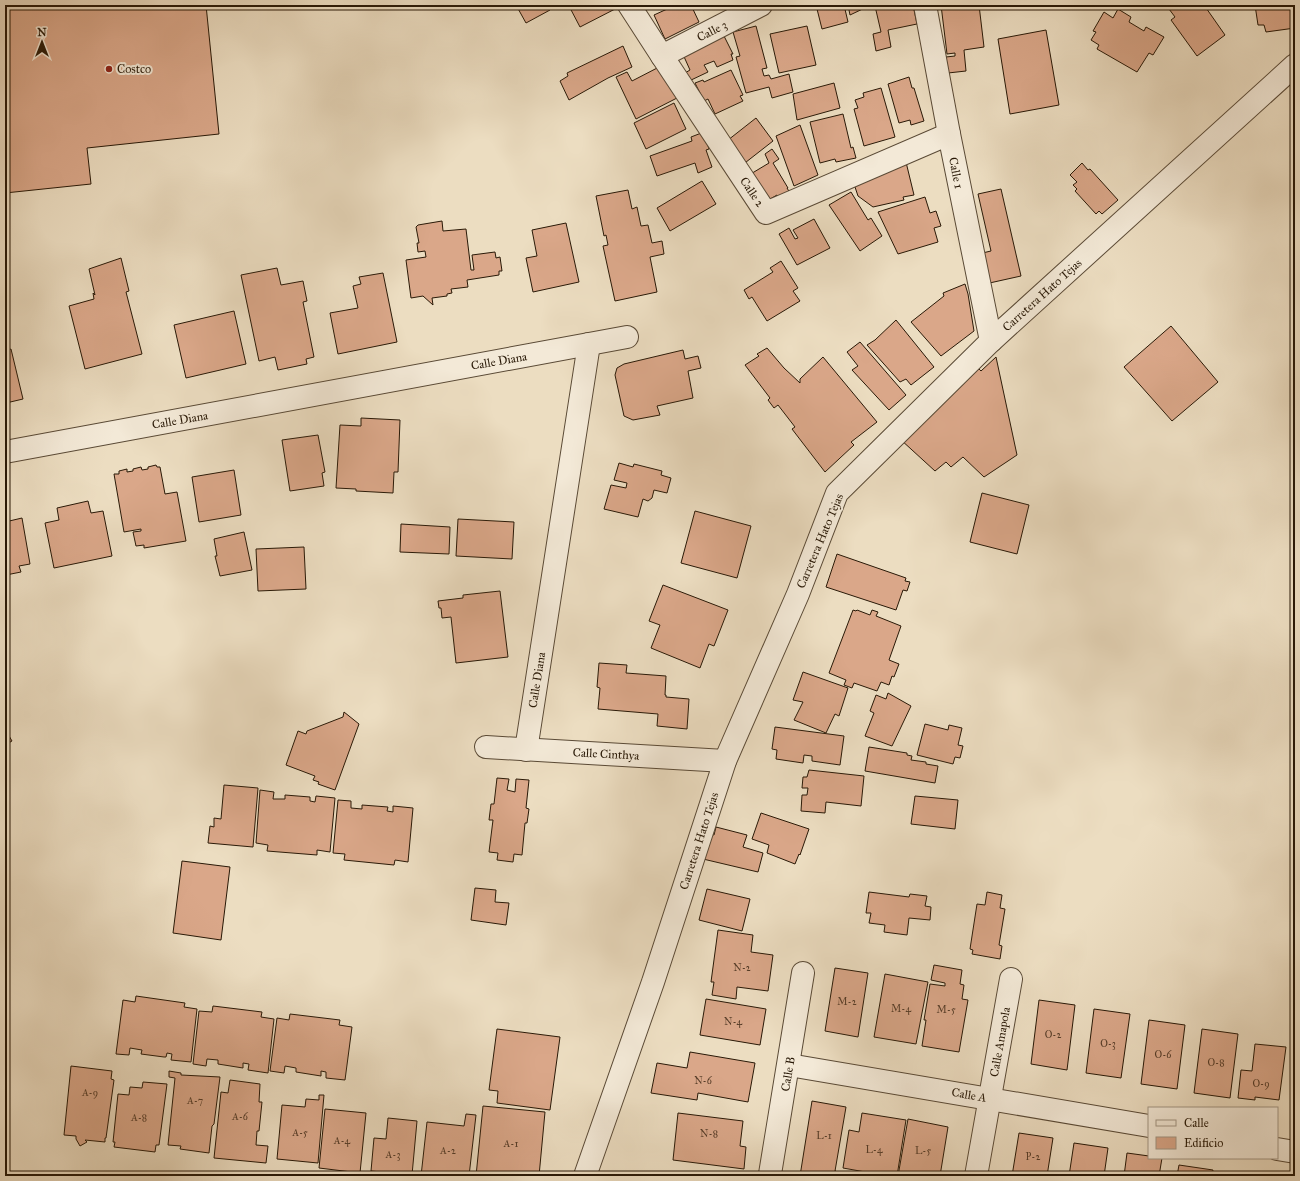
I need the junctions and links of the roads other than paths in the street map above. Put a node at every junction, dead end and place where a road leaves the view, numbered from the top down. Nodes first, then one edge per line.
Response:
1 (630, 5) edge
2 (761, 5) edge
3 (925, 5) edge
4 (662, 56) junction
5 (1295, 65) edge
6 (949, 134) junction
7 (627, 337) dead end
8 (991, 341) junction
9 (589, 344) junction
10 (5, 452) edge
11 (486, 747) dead end
12 (526, 750) junction
13 (725, 761) junction
14 (803, 973) dead end
15 (1011, 979) dead end
16 (789, 1065) junction
17 (990, 1099) junction
18 (1148, 1126) edge
19 (1278, 1149) edge
20 (1295, 1152) edge
21 (770, 1174) dead end
22 (585, 1176) edge
23 (976, 1176) edge

1 - 4 street, Calle 2
2 - 4 street, Calle 3
3 - 6 street, Calle 1
4 - 6 street, Calle 2
5 - 8 street, Carretera Hato Tejas
6 - 8 street, Calle 1
7 - 9 street
8 - 13 street, Carretera Hato Tejas
9 - 10 street, Calle Diana
9 - 12 street, Calle Diana
11 - 12 street, Calle Cinthya
12 - 13 street, Calle Cinthya
13 - 22 street, Carretera Hato Tejas
14 - 16 street, Calle B
15 - 17 street, Calle Amapola
16 - 17 street, Calle A
16 - 21 street, Calle B
17 - 18 street, Calle A
17 - 23 street, Calle Amapola
19 - 20 street

